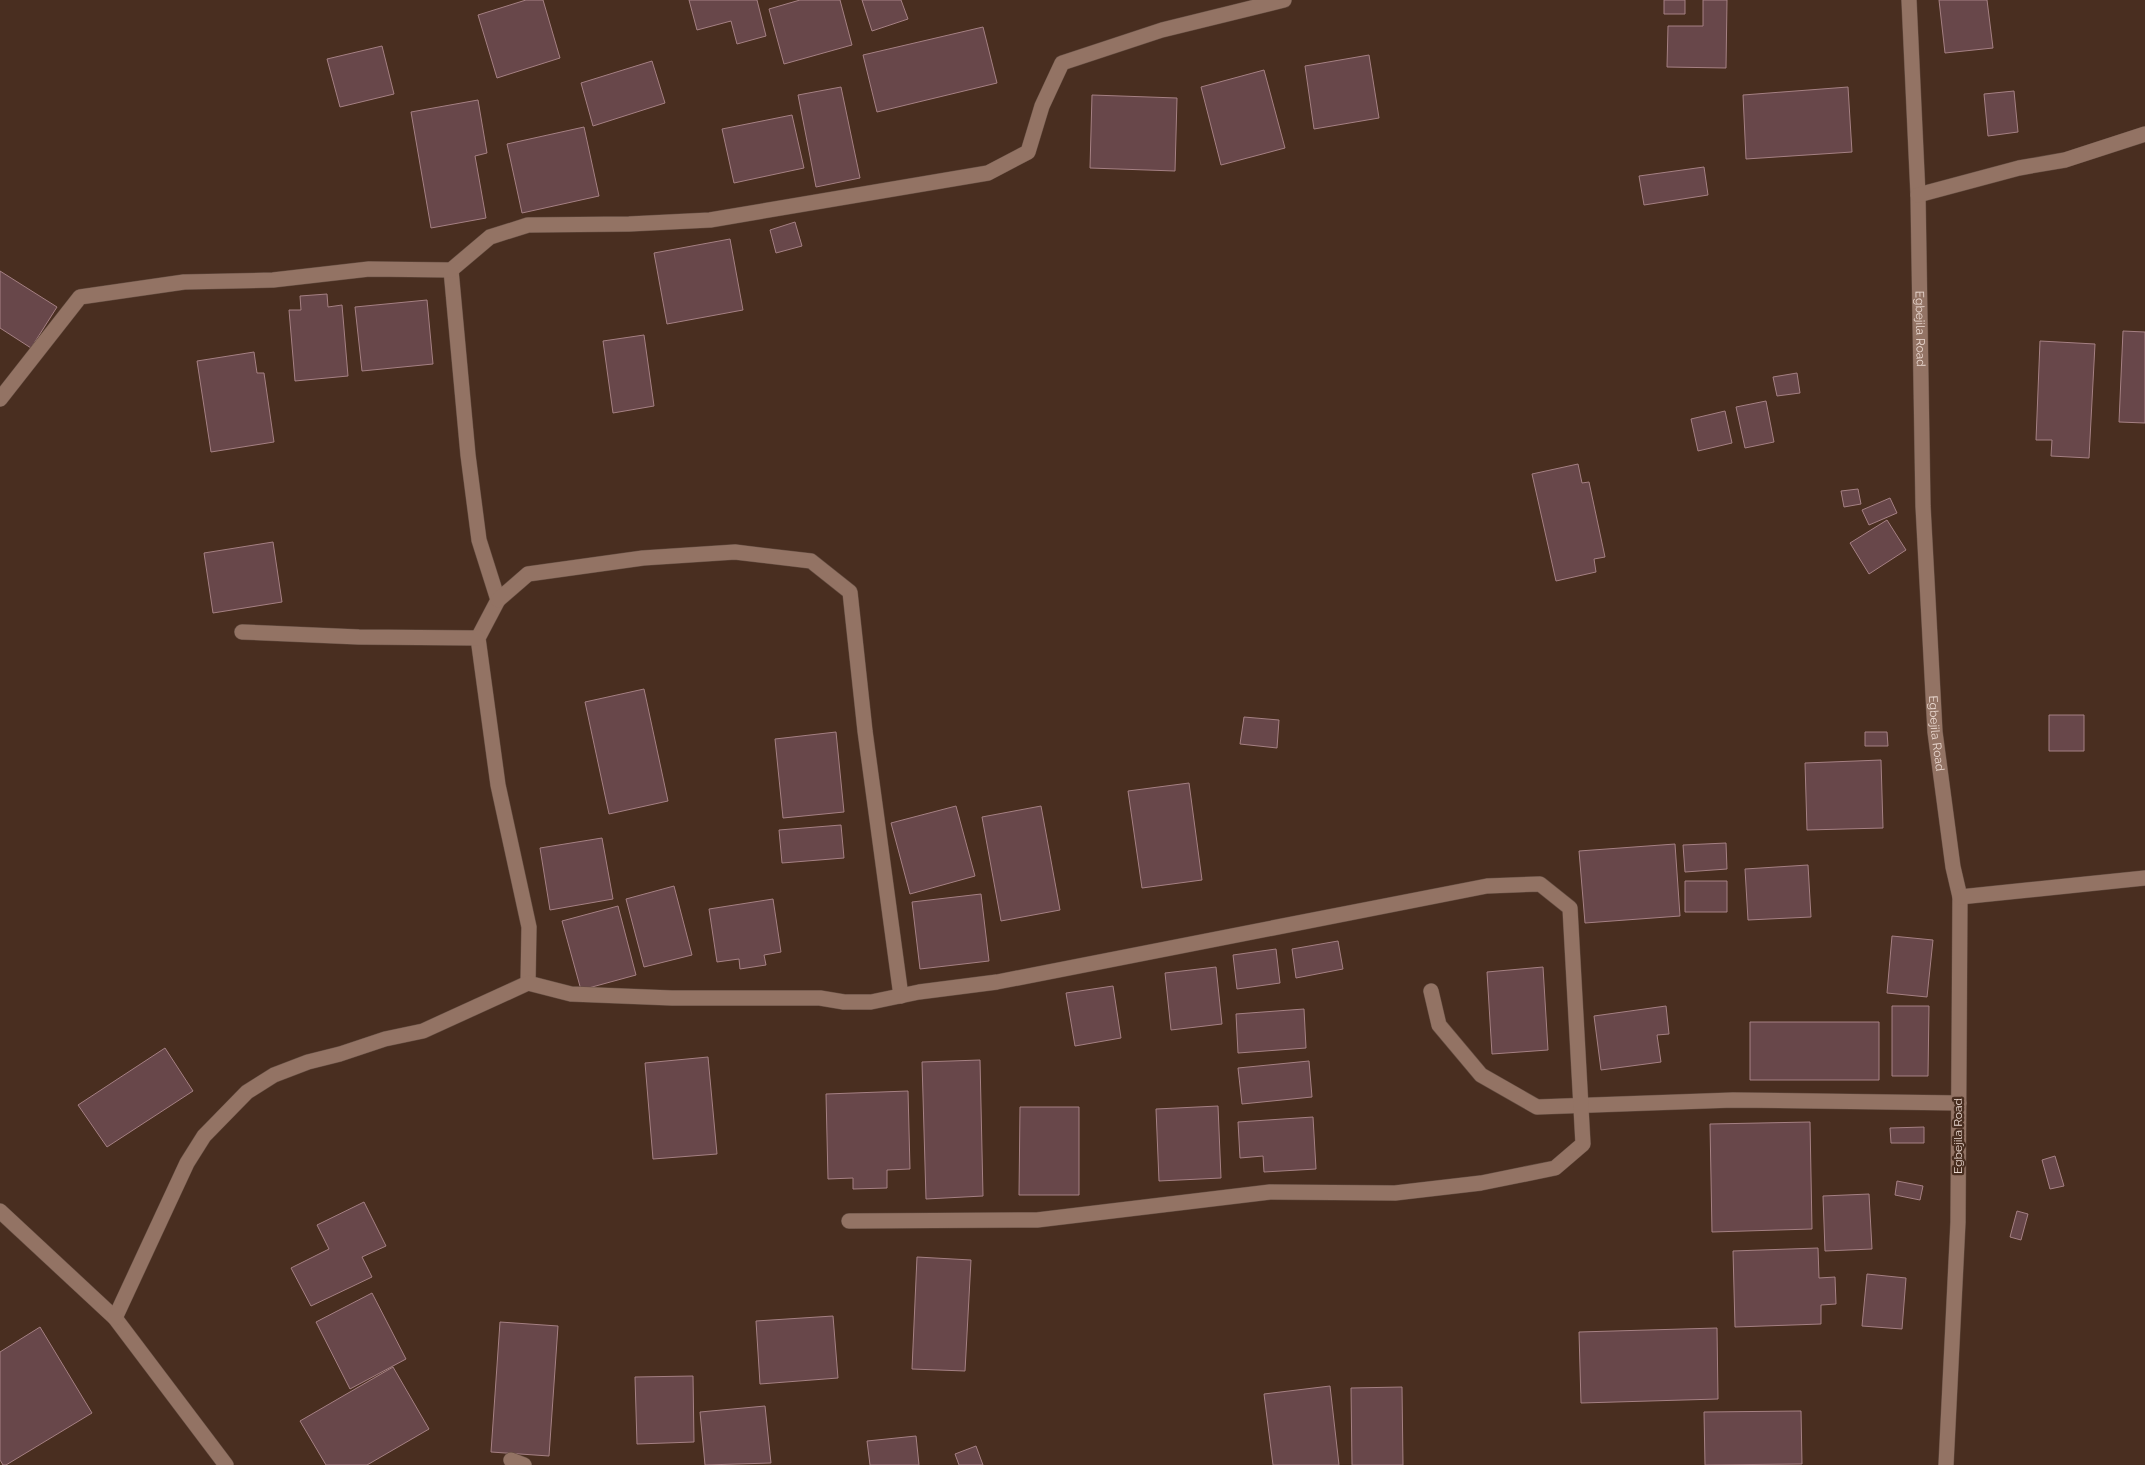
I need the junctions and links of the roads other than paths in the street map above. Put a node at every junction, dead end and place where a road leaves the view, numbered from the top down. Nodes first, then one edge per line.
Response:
1 (1284, 0) edge
2 (1909, 0) edge
3 (2145, 134) edge
4 (1918, 195) junction
5 (450, 270) junction
6 (0, 399) edge
7 (498, 600) junction
8 (242, 632) dead end
9 (478, 638) junction
10 (2145, 878) edge
11 (1960, 897) junction
12 (528, 984) junction
13 (1431, 991) dead end
14 (901, 996) junction
15 (1959, 1103) junction
16 (1582, 1106) junction
17 (0, 1211) edge
18 (849, 1221) dead end
19 (115, 1318) junction
20 (226, 1465) edge
21 (1946, 1465) edge

1 - 5 street
2 - 4 street, Egbejila Road
3 - 4 street
4 - 11 street, Egbejila Road
5 - 6 street
5 - 7 street
7 - 9 street
7 - 14 street
8 - 9 street
9 - 12 street
10 - 11 street
11 - 15 street, Egbejila Road
12 - 14 street
12 - 19 street
13 - 16 street
14 - 16 street
15 - 16 street
15 - 21 street, Egbejila Road
16 - 18 street
17 - 19 street
19 - 20 street

